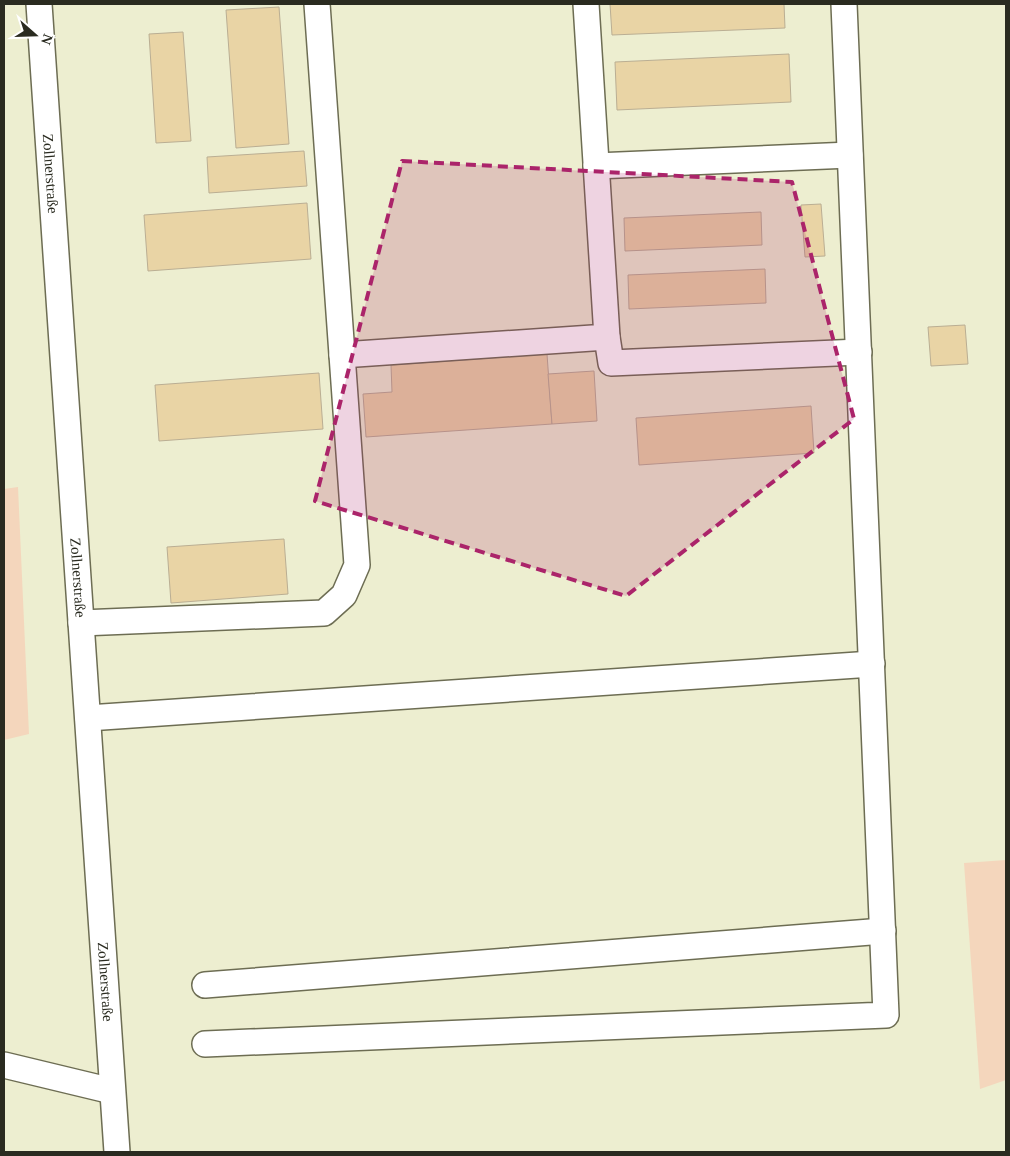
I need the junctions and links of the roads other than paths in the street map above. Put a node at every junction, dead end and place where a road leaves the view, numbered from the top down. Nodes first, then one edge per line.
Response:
1 (39, 4) edge
2 (317, 4) edge
3 (586, 4) edge
4 (844, 4) edge
5 (850, 155) junction
6 (596, 166) junction
7 (607, 337) junction
8 (859, 352) junction
9 (342, 355) junction
10 (81, 623) junction
11 (872, 664) junction
12 (88, 718) junction
13 (883, 931) junction
14 (204, 985) dead end
15 (205, 1044) dead end
16 (4, 1064) edge
17 (112, 1090) junction
18 (117, 1152) edge

1 - 10 street, Zollnerstraße
2 - 9 street
3 - 6 street
4 - 5 street
5 - 6 street
5 - 8 street
6 - 7 street
7 - 8 street
7 - 9 street
8 - 11 street
9 - 10 street
10 - 12 street, Zollnerstraße
11 - 12 street
11 - 13 street
12 - 17 street, Zollnerstraße
13 - 14 street
13 - 15 street
16 - 17 street
17 - 18 street, Zollnerstraße

